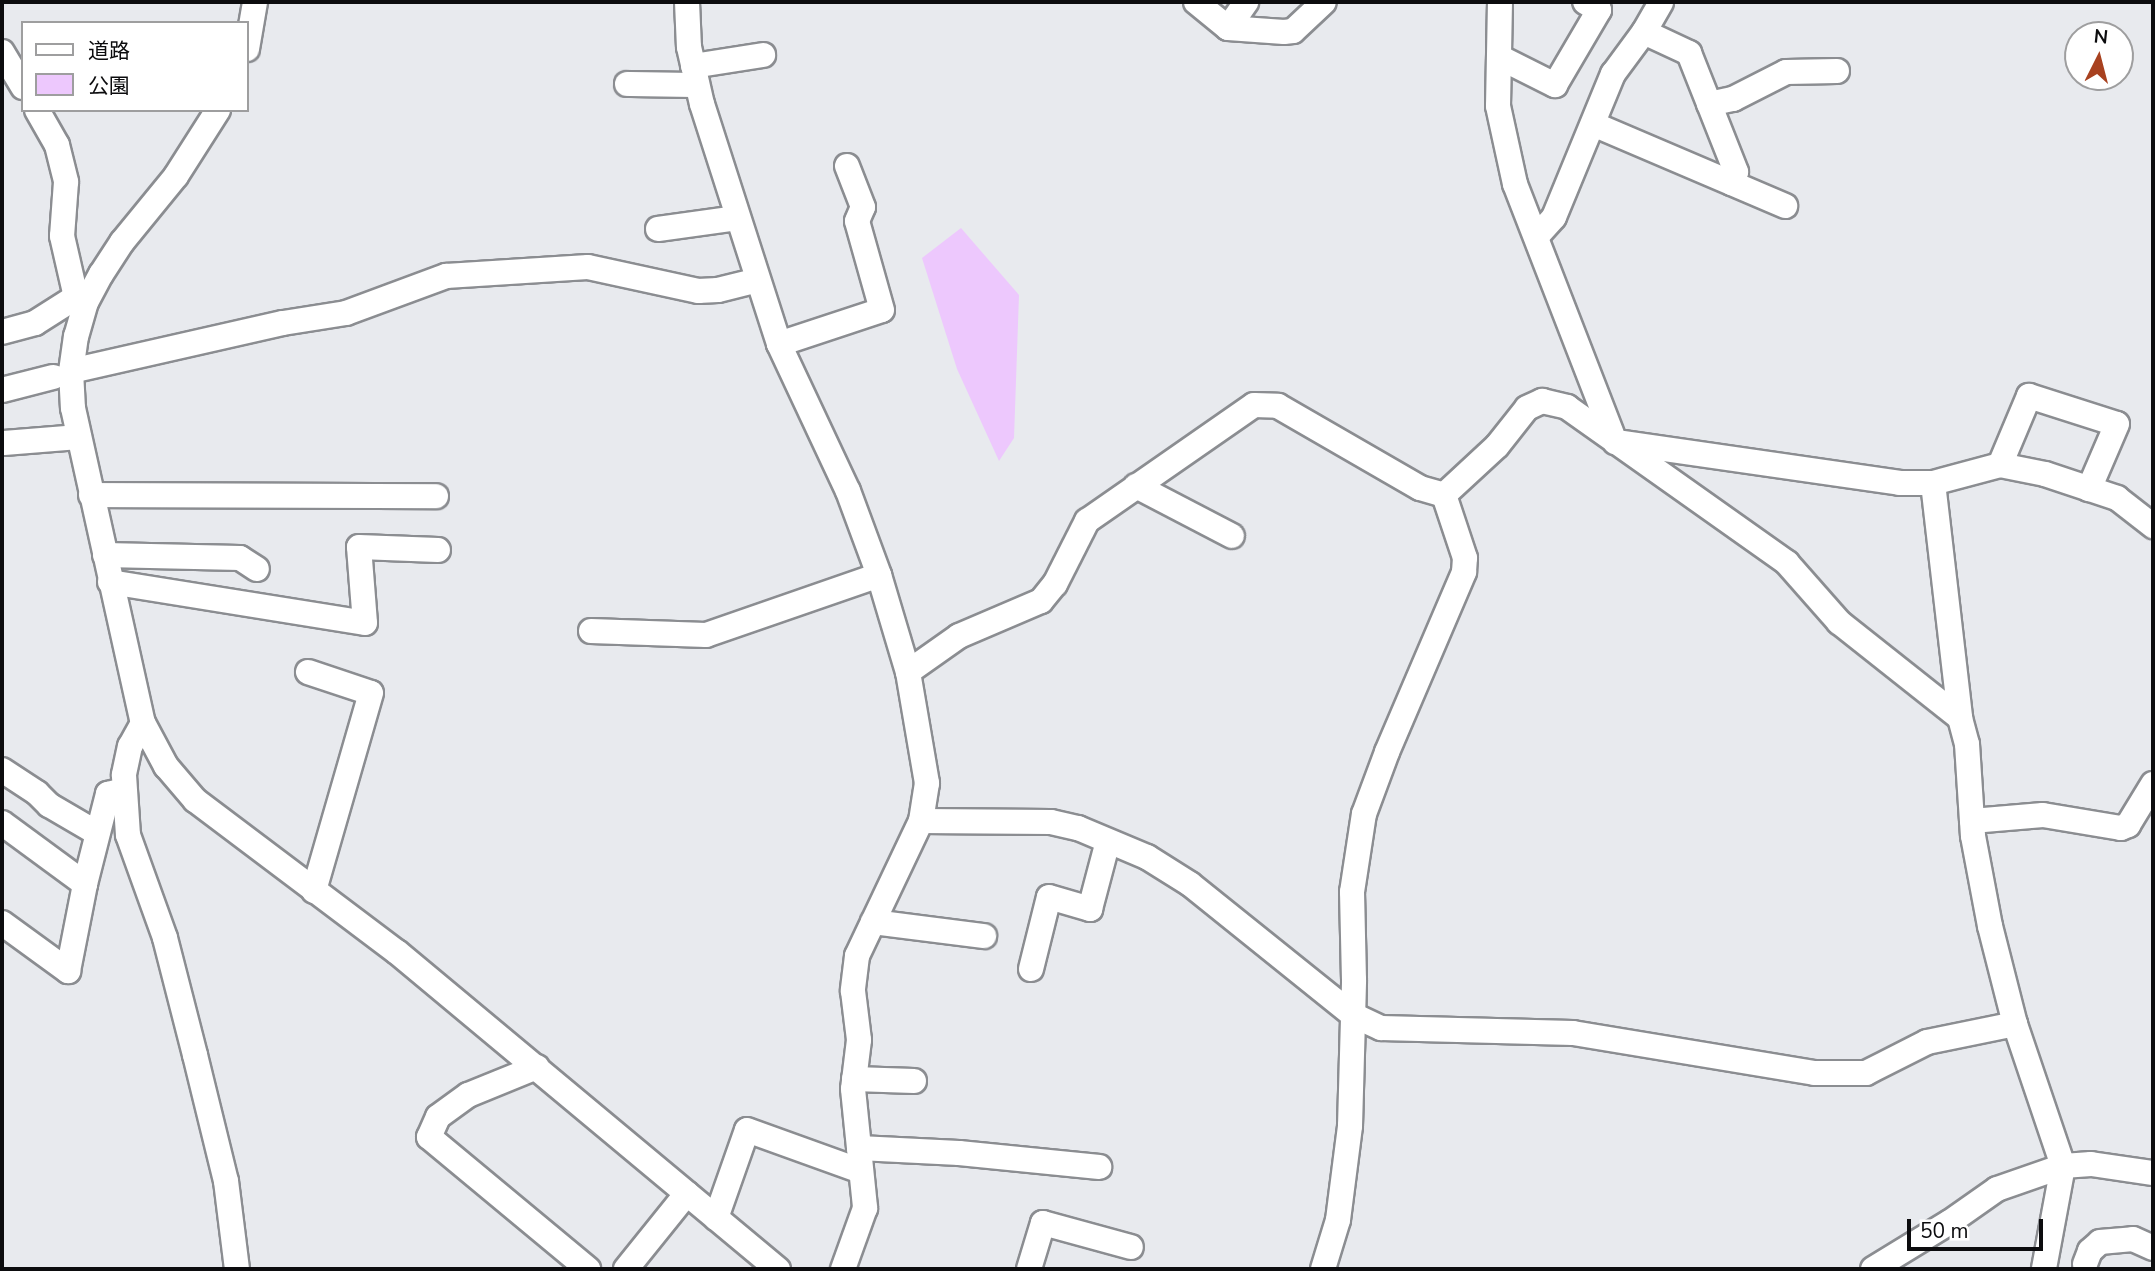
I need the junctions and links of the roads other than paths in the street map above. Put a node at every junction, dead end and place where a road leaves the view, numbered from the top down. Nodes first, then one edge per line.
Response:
1 (255, 2) edge
2 (687, 2) edge
3 (1196, 2) edge
4 (1246, 2) edge
5 (1324, 2) edge
6 (1500, 2) edge
7 (1585, 2) edge
8 (1661, 2) edge
9 (1228, 28) junction
10 (1644, 32) junction
11 (248, 43) edge
12 (2, 51) edge
13 (763, 55) dead end
14 (1499, 57) junction
15 (1837, 71) dead end
16 (695, 76) junction
17 (21, 84) edge
18 (627, 84) dead end
19 (1709, 104) junction
20 (38, 112) edge
21 (217, 112) edge
22 (1593, 124) junction
23 (847, 166) dead end
24 (1732, 183) junction
25 (1785, 206) dead end
26 (737, 218) junction
27 (658, 229) dead end
28 (1537, 236) junction
29 (758, 280) junction
30 (81, 300) junction
31 (2, 332) edge
32 (779, 344) junction
33 (62, 374) junction
34 (2, 390) edge
35 (79, 437) junction
36 (1615, 442) junction
37 (4, 443) dead end
38 (2000, 465) junction
39 (1933, 483) junction
40 (1136, 486) junction
41 (2089, 489) junction
42 (91, 495) junction
43 (1444, 495) junction
44 (436, 496) dead end
45 (2153, 526) edge
46 (1232, 537) dead end
47 (438, 550) dead end
48 (104, 555) junction
49 (257, 569) dead end
50 (879, 575) junction
51 (110, 582) junction
52 (591, 631) dead end
53 (908, 672) junction
54 (309, 673) dead end
55 (1960, 718) junction
56 (143, 723) junction
57 (2, 770) edge
58 (2153, 784) edge
59 (124, 790) junction
60 (921, 821) junction
61 (1972, 821) junction
62 (2, 823) edge
63 (97, 833) junction
64 (1108, 841) junction
65 (85, 884) junction
66 (314, 891) junction
67 (873, 922) junction
68 (2, 923) edge
69 (985, 936) dead end
70 (1031, 969) dead end
71 (1353, 1015) junction
72 (2015, 1024) junction
73 (537, 1067) junction
74 (854, 1079) junction
75 (914, 1081) dead end
76 (860, 1159) junction
77 (2063, 1166) junction
78 (1099, 1167) dead end
79 (2153, 1173) edge
80 (687, 1193) junction
81 (716, 1218) junction
82 (1131, 1247) dead end
83 (2153, 1248) edge
84 (2085, 1264) dead end
85 (237, 1269) edge
86 (588, 1269) edge
87 (626, 1269) edge
88 (778, 1269) edge
89 (843, 1269) edge
90 (1029, 1269) edge
91 (1323, 1269) edge
92 (1873, 1269) edge
93 (2044, 1269) edge

1 - 11 street
2 - 16 street
3 - 9 street
4 - 9 street
5 - 9 street
6 - 14 street
7 - 14 street
8 - 10 street
10 - 19 street
10 - 22 street
12 - 17 street
13 - 16 street
14 - 28 street
15 - 19 street
16 - 18 street
16 - 26 street
19 - 24 street
20 - 30 street
21 - 30 street
22 - 24 street
22 - 28 street
23 - 32 street
24 - 25 street
26 - 27 street
26 - 29 street
28 - 36 street
29 - 32 street
29 - 33 street
30 - 31 street
30 - 33 street
32 - 50 street
33 - 34 street
33 - 35 street
35 - 37 street
35 - 42 street
36 - 39 street
36 - 43 street
36 - 55 street
38 - 39 street
38 - 41 street
38 - 41 street
39 - 55 street
40 - 43 street
40 - 46 street
40 - 53 street
41 - 45 street
42 - 44 street
42 - 48 street
43 - 71 street
47 - 51 street
48 - 49 street
48 - 51 street
50 - 52 street
50 - 53 street
51 - 56 street
53 - 60 street
54 - 66 street
55 - 61 street
56 - 59 street
56 - 66 street
57 - 63 street
58 - 61 street
59 - 63 street
59 - 85 street
60 - 64 street
60 - 67 street
61 - 72 street
62 - 65 street
63 - 65 street
64 - 70 street
64 - 71 street
65 - 68 street
66 - 73 street
67 - 69 street
67 - 74 street
71 - 72 street
71 - 91 street
72 - 77 street
73 - 80 street
73 - 86 street
74 - 75 street
74 - 76 street
76 - 78 street
76 - 81 street
76 - 89 street
77 - 79 street
77 - 92 street
77 - 93 street
80 - 81 street
80 - 87 street
81 - 88 street
82 - 90 street
83 - 84 street

